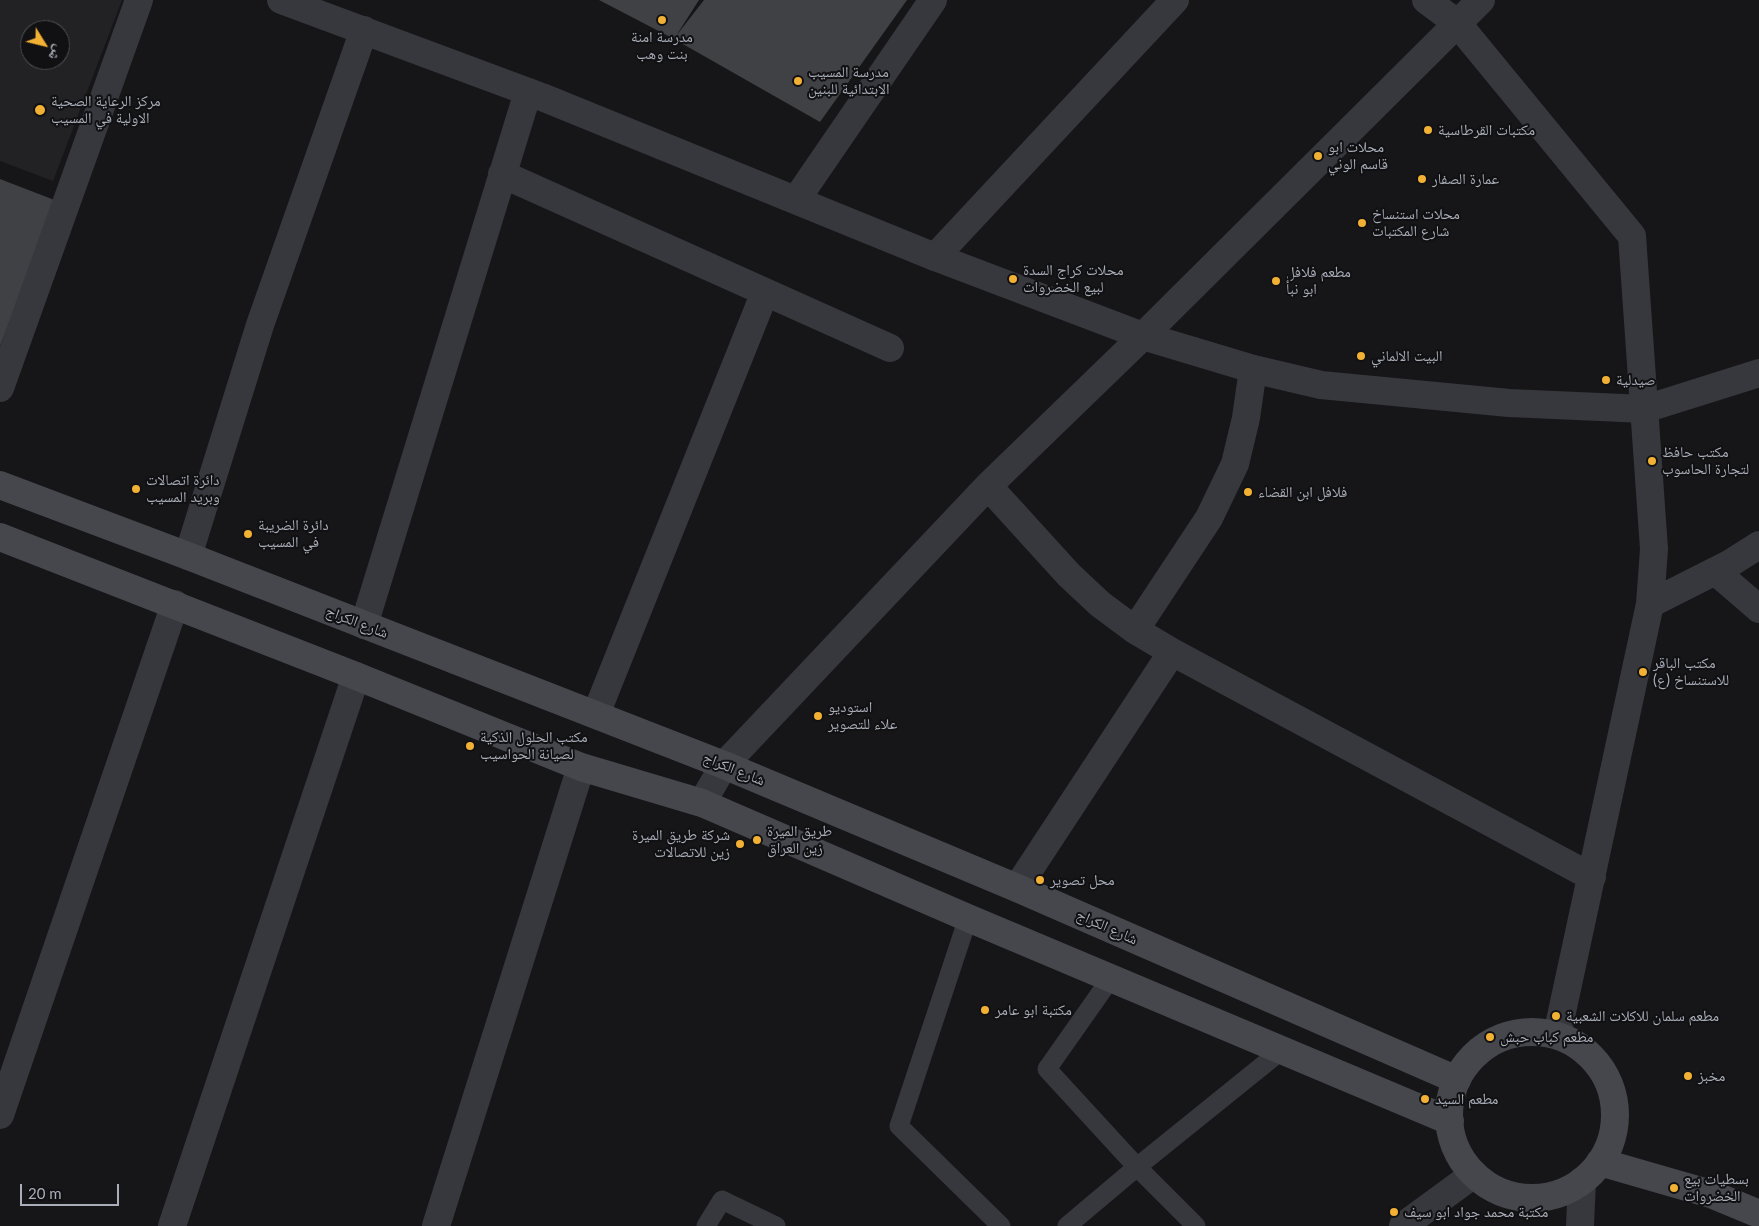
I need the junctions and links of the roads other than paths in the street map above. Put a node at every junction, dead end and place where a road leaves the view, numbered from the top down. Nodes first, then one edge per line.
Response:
1 (139, 0) edge
2 (281, 0) edge
3 (933, 0) edge
4 (1175, 0) edge
5 (1426, 0) edge
6 (1481, 0) edge
7 (1457, 23) junction
8 (364, 30) junction
9 (528, 92) junction
10 (502, 174) junction
11 (796, 200) junction
12 (935, 257) junction
13 (765, 292) junction
14 (1143, 336) junction
15 (890, 348) dead end
16 (1253, 369) junction
17 (1759, 373) edge
18 (0, 388) edge
19 (1645, 409) junction
20 (0, 486) edge
21 (988, 486) junction
22 (0, 537) edge
23 (1759, 545) edge
24 (188, 556) junction
25 (1715, 571) junction
26 (175, 604) junction
27 (1650, 604) junction
28 (1759, 609) edge
29 (364, 625) junction
30 (1135, 630) junction
31 (1172, 652) junction
32 (356, 676) junction
33 (596, 714) junction
34 (724, 765) junction
35 (581, 767) junction
36 (702, 804) junction
37 (1592, 877) junction
38 (1017, 888) junction
39 (968, 918) junction
40 (1110, 978) junction
41 (1557, 1035) junction
42 (1282, 1050) junction
43 (1457, 1080) junction
44 (0, 1115) edge
45 (1450, 1121) junction
46 (1600, 1162) junction
47 (1137, 1166) junction
48 (1474, 1174) junction
49 (1582, 1181) junction
50 (1759, 1214) edge
51 (172, 1226) edge
52 (436, 1226) edge
53 (706, 1226) edge
54 (776, 1226) edge
55 (1001, 1226) edge
56 (1067, 1226) edge
57 (1196, 1226) edge
58 (1403, 1226) edge
59 (1580, 1226) edge

1 - 18 street
2 - 8 street
3 - 11 street
4 - 12 street
5 - 7 street
6 - 7 street
7 - 14 street
7 - 19 street
8 - 9 street
8 - 24 street
9 - 10 street
9 - 11 street
10 - 13 street
10 - 29 street
11 - 12 street
12 - 14 street
13 - 15 street
13 - 33 street
14 - 16 street
14 - 21 street
16 - 19 street
16 - 30 street
17 - 19 street
19 - 27 street
20 - 24 main road, شارع الكراج
21 - 30 street
21 - 34 street
22 - 26 main road
23 - 25 street
24 - 29 main road, شارع الكراج
25 - 27 street
25 - 28 street
26 - 32 main road
26 - 44 street
27 - 37 street
29 - 33 main road, شارع الكراج
30 - 31 street
31 - 37 street
31 - 38 street
32 - 35 main road
32 - 51 street
33 - 34 main road, شارع الكراج
34 - 36 street
34 - 38 main road, شارع الكراج
35 - 36 main road
35 - 52 street
36 - 39 main road
37 - 41 street
38 - 43 main road, شارع الكراج
39 - 40 main road
39 - 55 lane
40 - 42 main road
40 - 47 lane
41 - 43 main road
41 - 46 main road
42 - 45 main road
42 - 47 lane
43 - 45 main road
45 - 48 main road
46 - 49 main road
46 - 50 main road
47 - 56 lane
47 - 57 lane
48 - 49 main road
48 - 58 street
49 - 59 street
53 - 54 lane

